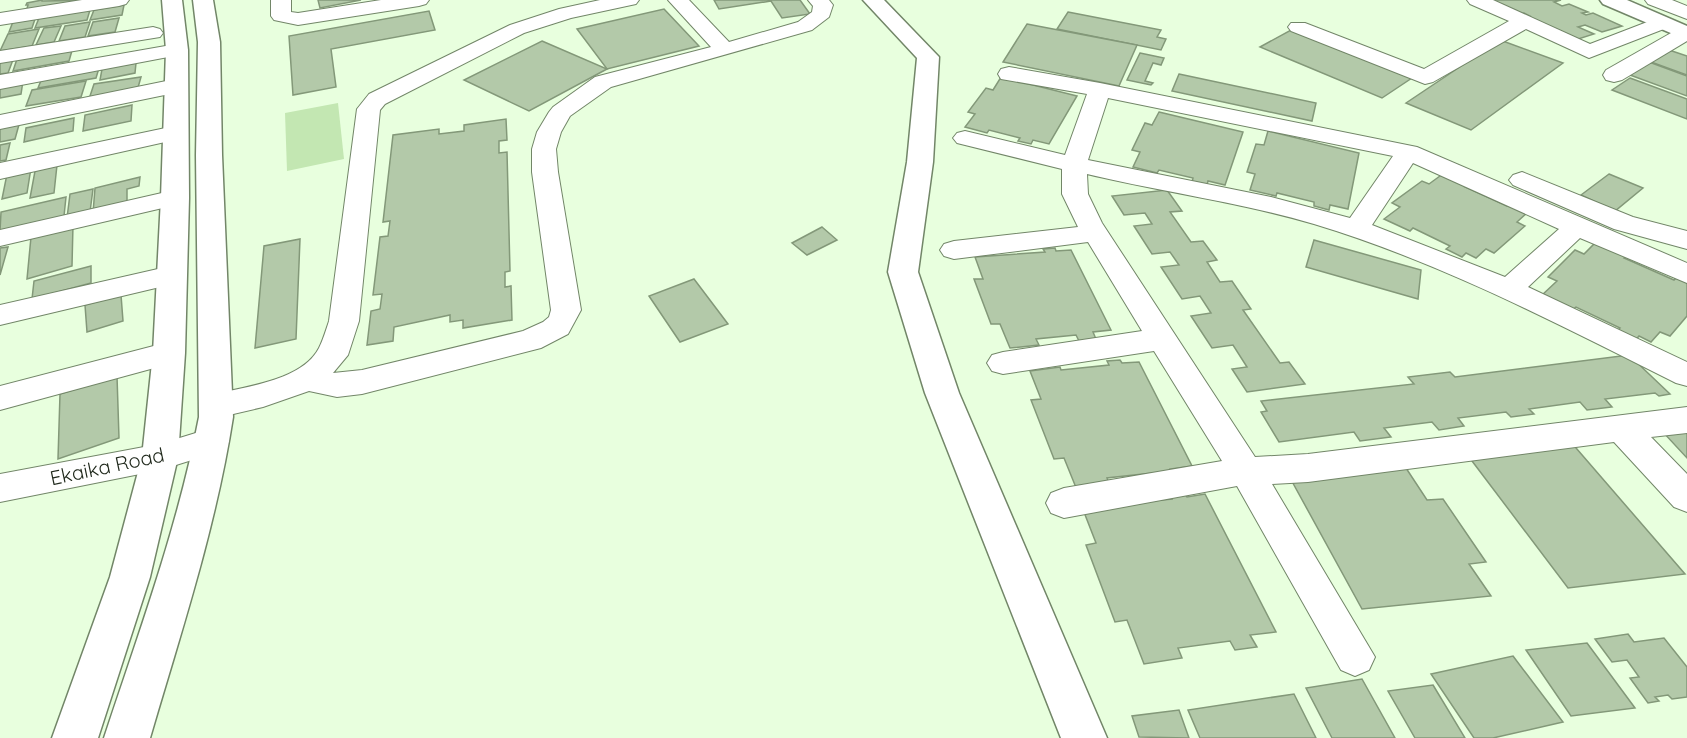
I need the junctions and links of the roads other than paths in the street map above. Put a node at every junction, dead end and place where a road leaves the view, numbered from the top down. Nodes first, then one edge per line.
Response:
1 (119, 0) edge
2 (172, 0) edge
3 (203, 0) edge
4 (281, 0) edge
5 (419, 0) edge
6 (629, 0) edge
7 (678, 0) edge
8 (818, 0) edge
9 (873, 0) edge
10 (1477, 0) edge
11 (1610, 0) edge
12 (1654, 0) edge
13 (0, 19) edge
14 (1525, 21) junction
15 (1662, 23) junction
16 (1298, 27) dead end
17 (1686, 27) edge
18 (176, 40) junction
19 (725, 51) junction
20 (0, 57) edge
21 (1009, 74) dead end
22 (1614, 75) dead end
23 (0, 82) edge
24 (176, 86) junction
25 (1100, 90) junction
26 (0, 122) edge
27 (175, 133) junction
28 (965, 138) dead end
29 (1409, 142) junction
30 (1074, 165) junction
31 (0, 171) edge
32 (174, 198) junction
33 (1577, 227) junction
34 (1356, 229) junction
35 (1096, 233) junction
36 (0, 238) edge
37 (1687, 240) edge
38 (954, 250) dead end
39 (1687, 274) edge
40 (171, 275) junction
41 (1509, 289) junction
42 (0, 315) edge
43 (1162, 339) junction
44 (169, 352) junction
45 (1003, 363) dead end
46 (1687, 375) edge
47 (308, 379) junction
48 (0, 398) edge
49 (216, 406) junction
50 (1687, 420) edge
51 (1623, 429) junction
52 (212, 441) junction
53 (159, 457) junction
54 (1246, 471) junction
55 (0, 488) edge
56 (1687, 497) edge
57 (1064, 503) dead end
58 (1355, 657) dead end
59 (75, 738) edge
60 (127, 738) edge
61 (1084, 738) edge

1 - 13 street
2 - 18 street
3 - 49 street
4 - 5 street
6 - 47 street
7 - 19 street
8 - 19 street
9 - 61 street
10 - 14 street
11 - 15 street
12 - 17 street
14 - 15 street
14 - 16 street
15 - 17 street
17 - 22 street
18 - 20 street
18 - 23 street
18 - 24 street
19 - 47 street
21 - 25 street
24 - 26 street
24 - 27 street
25 - 29 street
25 - 30 street
27 - 31 street
27 - 32 street
28 - 30 street
29 - 33 street
29 - 34 street
29 - 37 street
30 - 34 street
30 - 35 street
32 - 36 street
32 - 40 street
33 - 39 street
33 - 41 street
34 - 41 street
35 - 38 street
35 - 43 street
40 - 42 street
40 - 44 street
41 - 46 street
43 - 45 street
43 - 54 street
44 - 48 street
44 - 53 street
47 - 49 street
49 - 52 street
50 - 51 street
51 - 54 street
51 - 56 street
52 - 53 street, Ekaika Road
52 - 60 street
53 - 55 street, Ekaika Road
53 - 59 street
54 - 57 street
54 - 58 street

